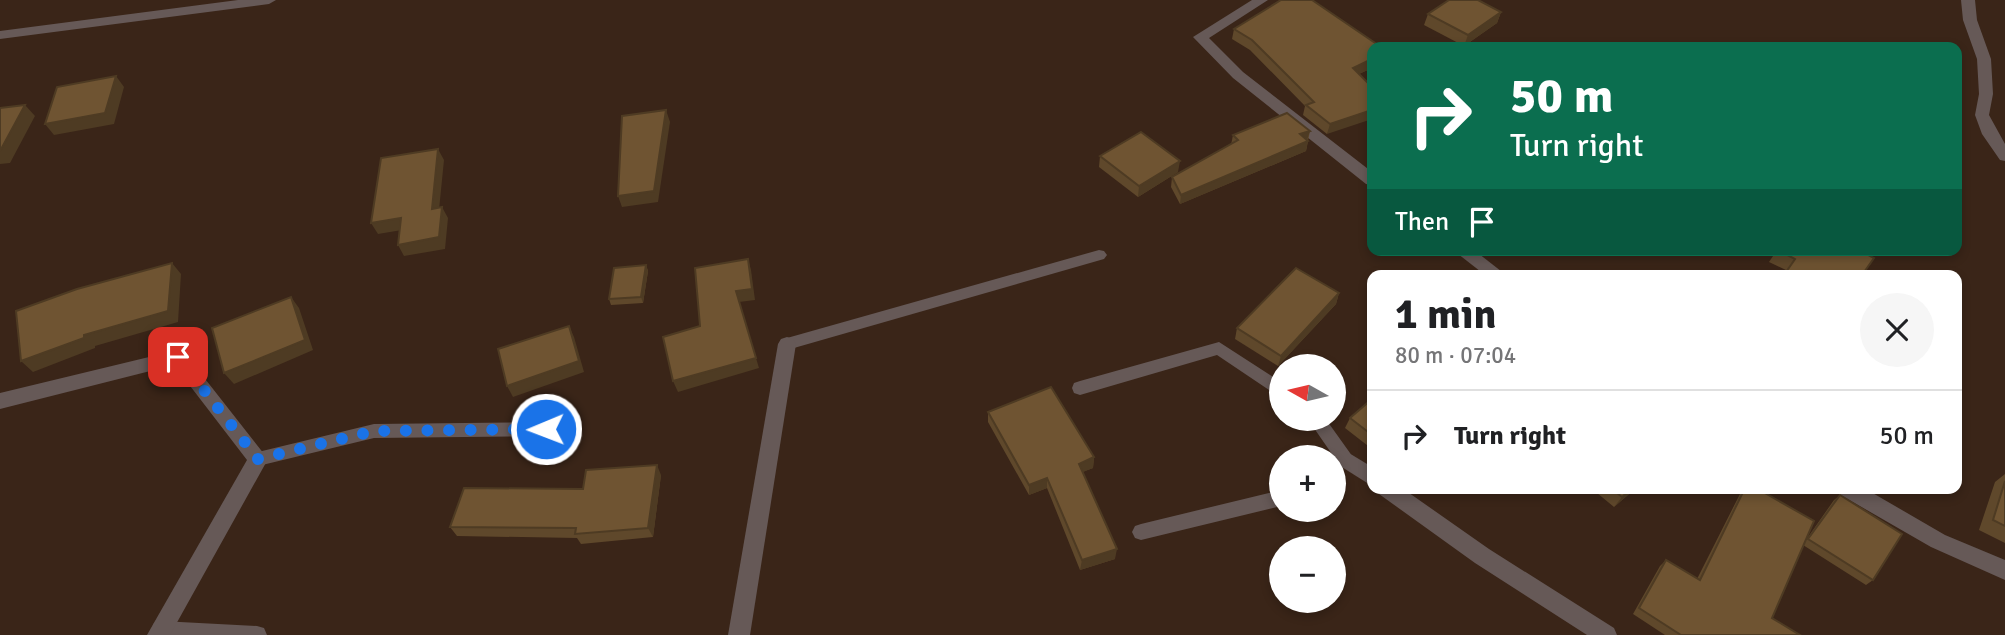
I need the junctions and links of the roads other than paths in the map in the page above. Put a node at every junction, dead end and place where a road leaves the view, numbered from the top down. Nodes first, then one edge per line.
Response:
1 (269, 0) edge
2 (1261, 0) edge
3 (1968, 0) edge
4 (0, 35) edge
5 (2005, 156) edge
6 (1367, 176) edge
7 (1099, 255) dead end
8 (1470, 256) edge
9 (1491, 270) edge
10 (787, 344) joint
11 (1269, 383) edge
12 (1080, 388) dead end
13 (0, 401) edge
14 (546, 429) dead end
15 (258, 459) junction
16 (1346, 465) edge
17 (1367, 476) edge
18 (1395, 494) edge
19 (1856, 494) edge
20 (1269, 501) edge
21 (1141, 532) dead end
22 (2005, 570) edge
23 (159, 632) edge
24 (257, 635) edge
25 (739, 635) edge
26 (1606, 635) edge

1 - 4 street
2 - 6 street
3 - 5 street
7 - 10 lane
8 - 9 street
10 - 25 street
11 - 12 lane
13 - 15 street
14 - 15 lane
15 - 23 street
16 - 17 street
18 - 26 street
19 - 22 street
20 - 21 lane
23 - 24 lane

